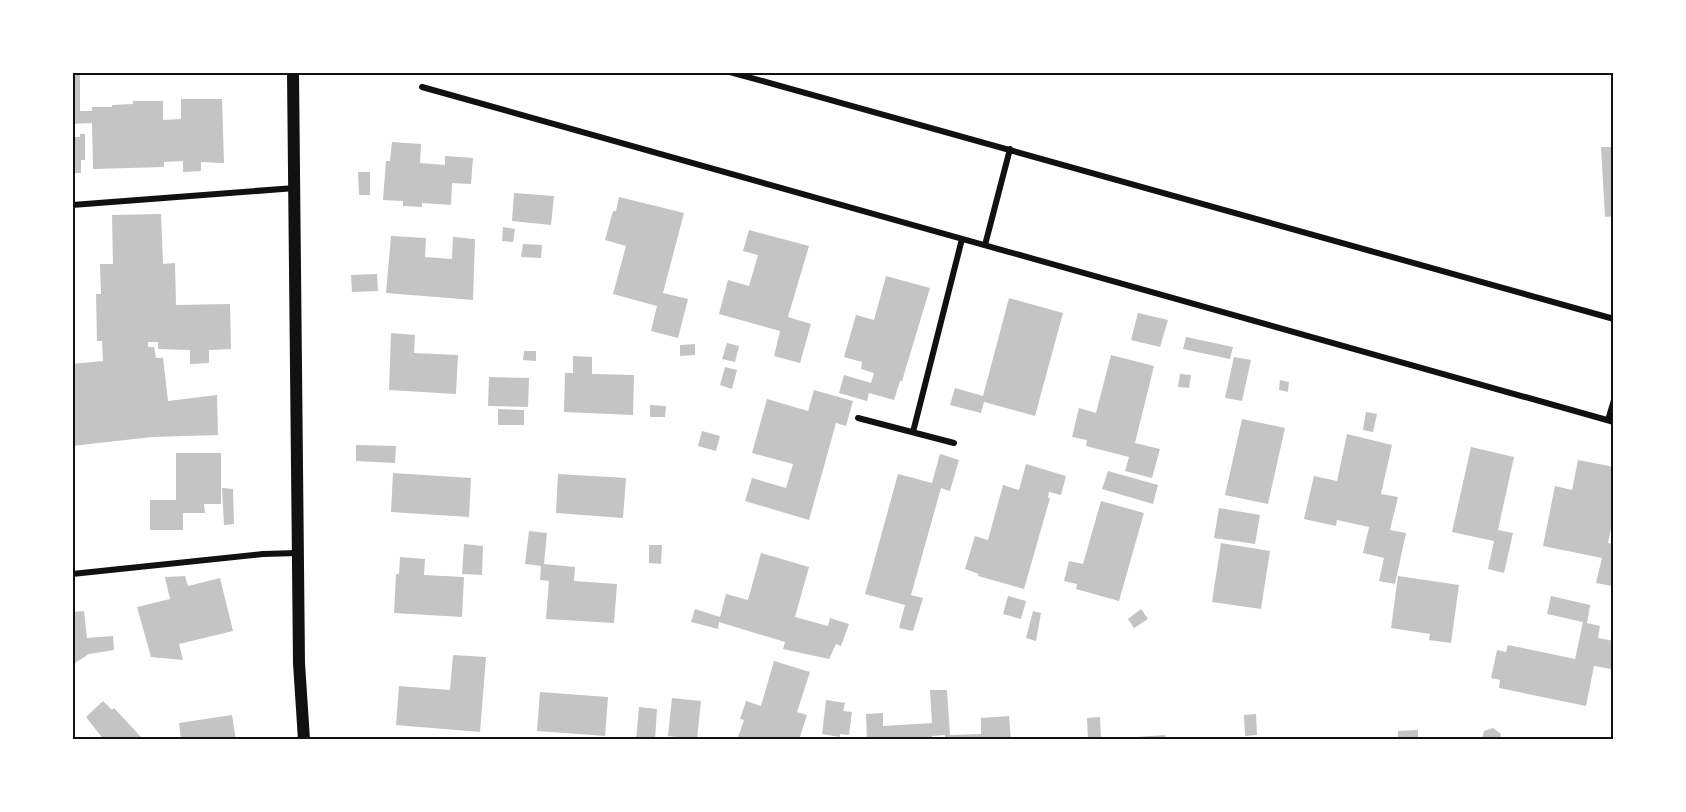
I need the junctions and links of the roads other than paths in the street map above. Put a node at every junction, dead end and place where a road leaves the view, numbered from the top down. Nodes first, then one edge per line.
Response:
1 (293, 72) edge
2 (730, 72) edge
3 (422, 87) dead end
4 (1010, 149) junction
5 (295, 188) junction
6 (72, 205) edge
7 (962, 239) junction
8 (985, 246) junction
9 (1614, 319) edge
10 (1614, 400) edge
11 (858, 418) dead end
12 (1611, 421) edge
13 (913, 432) junction
14 (954, 442) dead end
15 (298, 553) junction
16 (72, 574) edge
17 (304, 740) edge

1 - 5 main road
2 - 4 street
3 - 7 street
4 - 8 street
4 - 9 street
5 - 6 street
5 - 15 main road
7 - 8 street
7 - 13 street
8 - 12 street
10 - 12 street
11 - 13 street
13 - 14 street
15 - 16 street
15 - 17 main road

